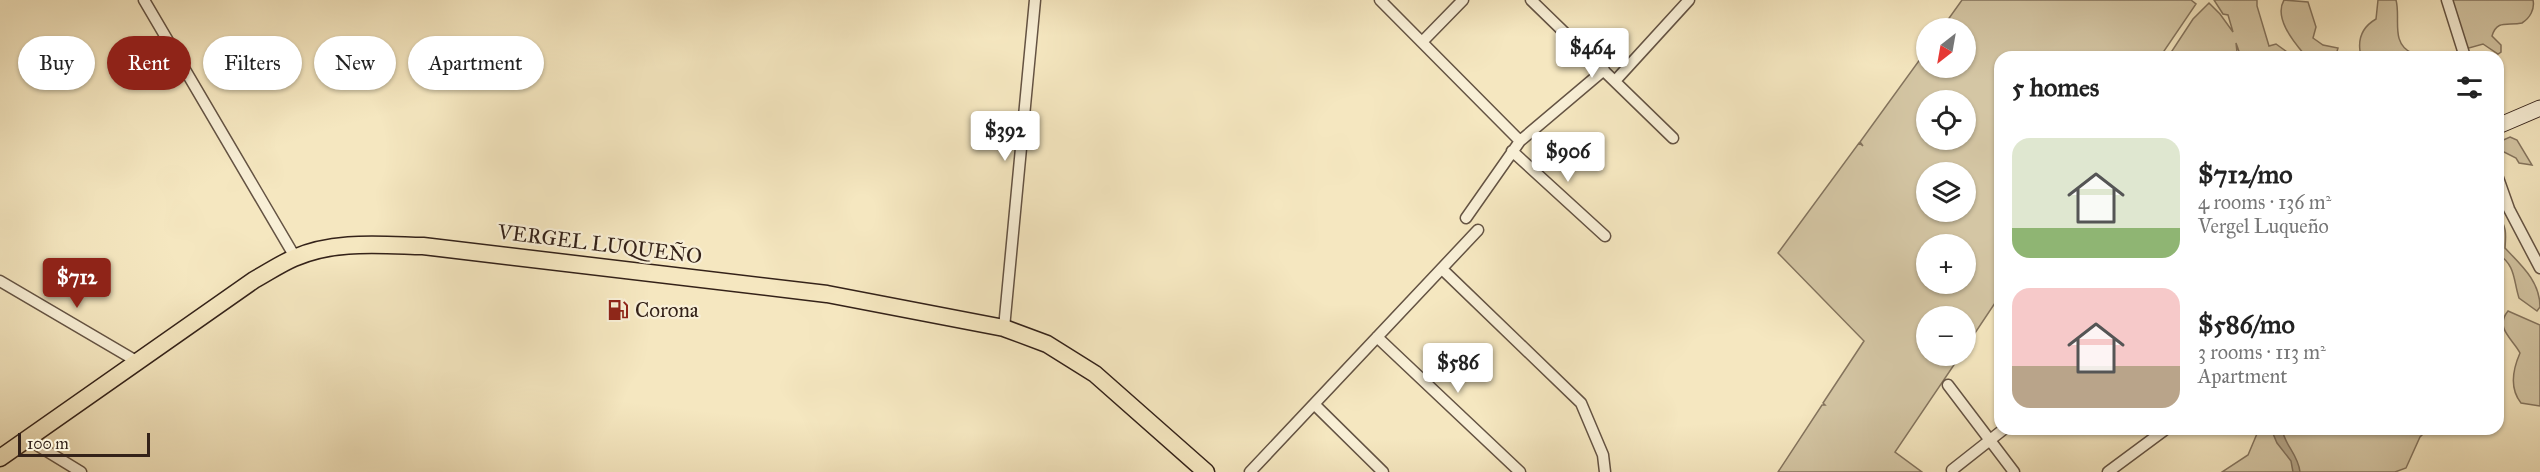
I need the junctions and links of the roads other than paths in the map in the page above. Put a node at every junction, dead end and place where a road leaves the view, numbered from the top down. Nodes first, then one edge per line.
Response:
1 (144, 0) edge
2 (1035, 0) edge
3 (1380, 0) edge
4 (1463, 0) edge
5 (1531, 0) edge
6 (1689, 0) edge
7 (2447, 0) edge
8 (1422, 42) junction
9 (2463, 51) edge
10 (1604, 70) junction
11 (1615, 81) junction
12 (2540, 108) edge
13 (2504, 123) edge
14 (1673, 138) dead end
15 (1520, 141) junction
16 (1512, 151) junction
17 (2504, 195) edge
18 (1466, 218) dead end
19 (1478, 230) dead end
20 (1605, 236) dead end
21 (295, 257) junction
22 (2540, 268) edge
23 (1442, 270) junction
24 (0, 281) edge
25 (1004, 328) junction
26 (1377, 337) junction
27 (138, 362) junction
28 (1948, 385) dead end
29 (1314, 404) junction
30 (1996, 435) edge
31 (2158, 435) edge
32 (27, 439) junction
33 (1990, 440) junction
34 (0, 458) edge
35 (1952, 470) dead end
36 (81, 472) edge
37 (1206, 472) edge
38 (1250, 472) edge
39 (1383, 472) edge
40 (1520, 472) edge
41 (1605, 472) edge
42 (2014, 472) edge
43 (2108, 472) edge

1 - 21 street
2 - 25 street
3 - 8 street
4 - 8 street
5 - 10 street
6 - 11 street
7 - 9 street
8 - 15 street
10 - 11 street
10 - 15 street
11 - 14 street
12 - 13 street
15 - 16 street
16 - 18 street
16 - 20 street
17 - 22 street
19 - 23 street
21 - 25 main road, VERGEL LUQUEÑO
21 - 27 main road, VERGEL LUQUEÑO
23 - 26 street
23 - 41 street
24 - 27 street
25 - 37 main road, VERGEL LUQUEÑO
26 - 29 street
26 - 40 street
27 - 32 main road, VERGEL LUQUEÑO
28 - 33 street
29 - 38 street
29 - 39 street
30 - 33 street
31 - 43 street
32 - 34 main road, VERGEL LUQUEÑO
32 - 36 street
33 - 35 street
33 - 42 street

